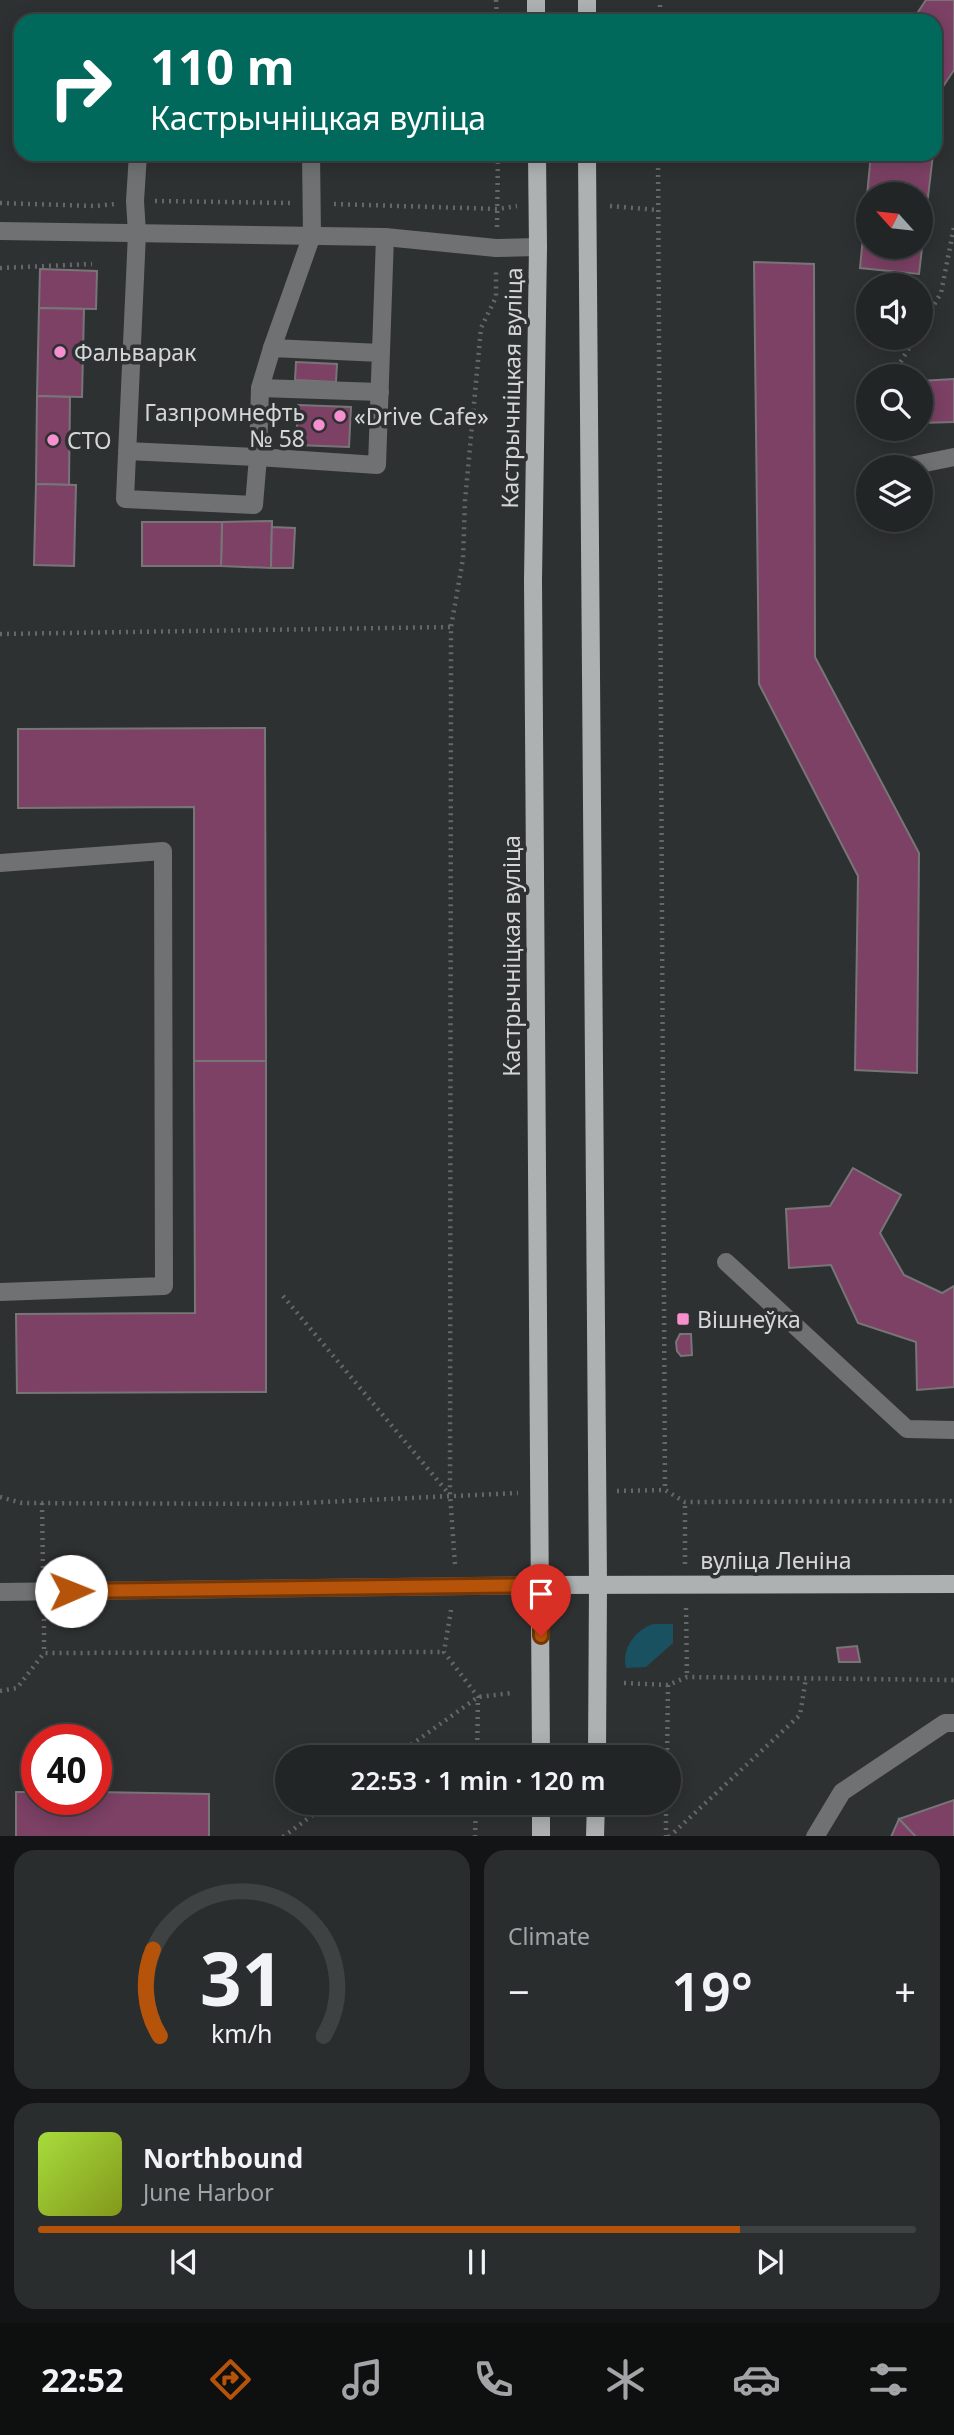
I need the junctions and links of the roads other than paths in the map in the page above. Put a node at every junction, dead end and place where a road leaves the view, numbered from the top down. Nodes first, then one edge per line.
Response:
1 (138, 161) edge
2 (311, 161) edge
3 (537, 161) edge
4 (587, 161) edge
5 (0, 230) edge
6 (137, 233) junction
7 (312, 235) junction
8 (385, 237) junction
9 (538, 247) junction
10 (272, 348) junction
11 (381, 353) junction
12 (260, 388) junction
13 (380, 392) junction
14 (127, 451) junction
15 (258, 457) junction
16 (954, 457) edge
17 (933, 461) edge
18 (0, 863) edge
19 (726, 1262) dead end
20 (0, 1292) edge
21 (954, 1430) edge
22 (954, 1584) edge
23 (541, 1585) junction
24 (598, 1585) junction
25 (0, 1592) edge
26 (954, 1723) edge
27 (541, 1745) edge
28 (597, 1745) edge
29 (541, 1815) edge
30 (596, 1815) edge
31 (541, 1836) edge
32 (595, 1836) edge
33 (815, 1836) edge

1 - 6 street
2 - 7 street
3 - 9 main road, Кастрычніцкая вуліца
4 - 24 main road
5 - 6 street
6 - 7 street
6 - 14 street
7 - 8 street
7 - 10 street
8 - 9 street
8 - 11 street
9 - 23 main road, Кастрычніцкая вуліца
10 - 11 street
10 - 12 street
11 - 13 street
12 - 13 street
12 - 15 street
13 - 15 street
14 - 15 street
14 - 15 street
16 - 17 street
18 - 20 street
19 - 21 street
22 - 24 main road, вуліца Леніна
23 - 24 main road, вуліца Леніна
23 - 25 street
23 - 27 main road, Кастрычніцкая вуліца
24 - 28 main road
26 - 33 street
29 - 31 main road
30 - 32 main road

